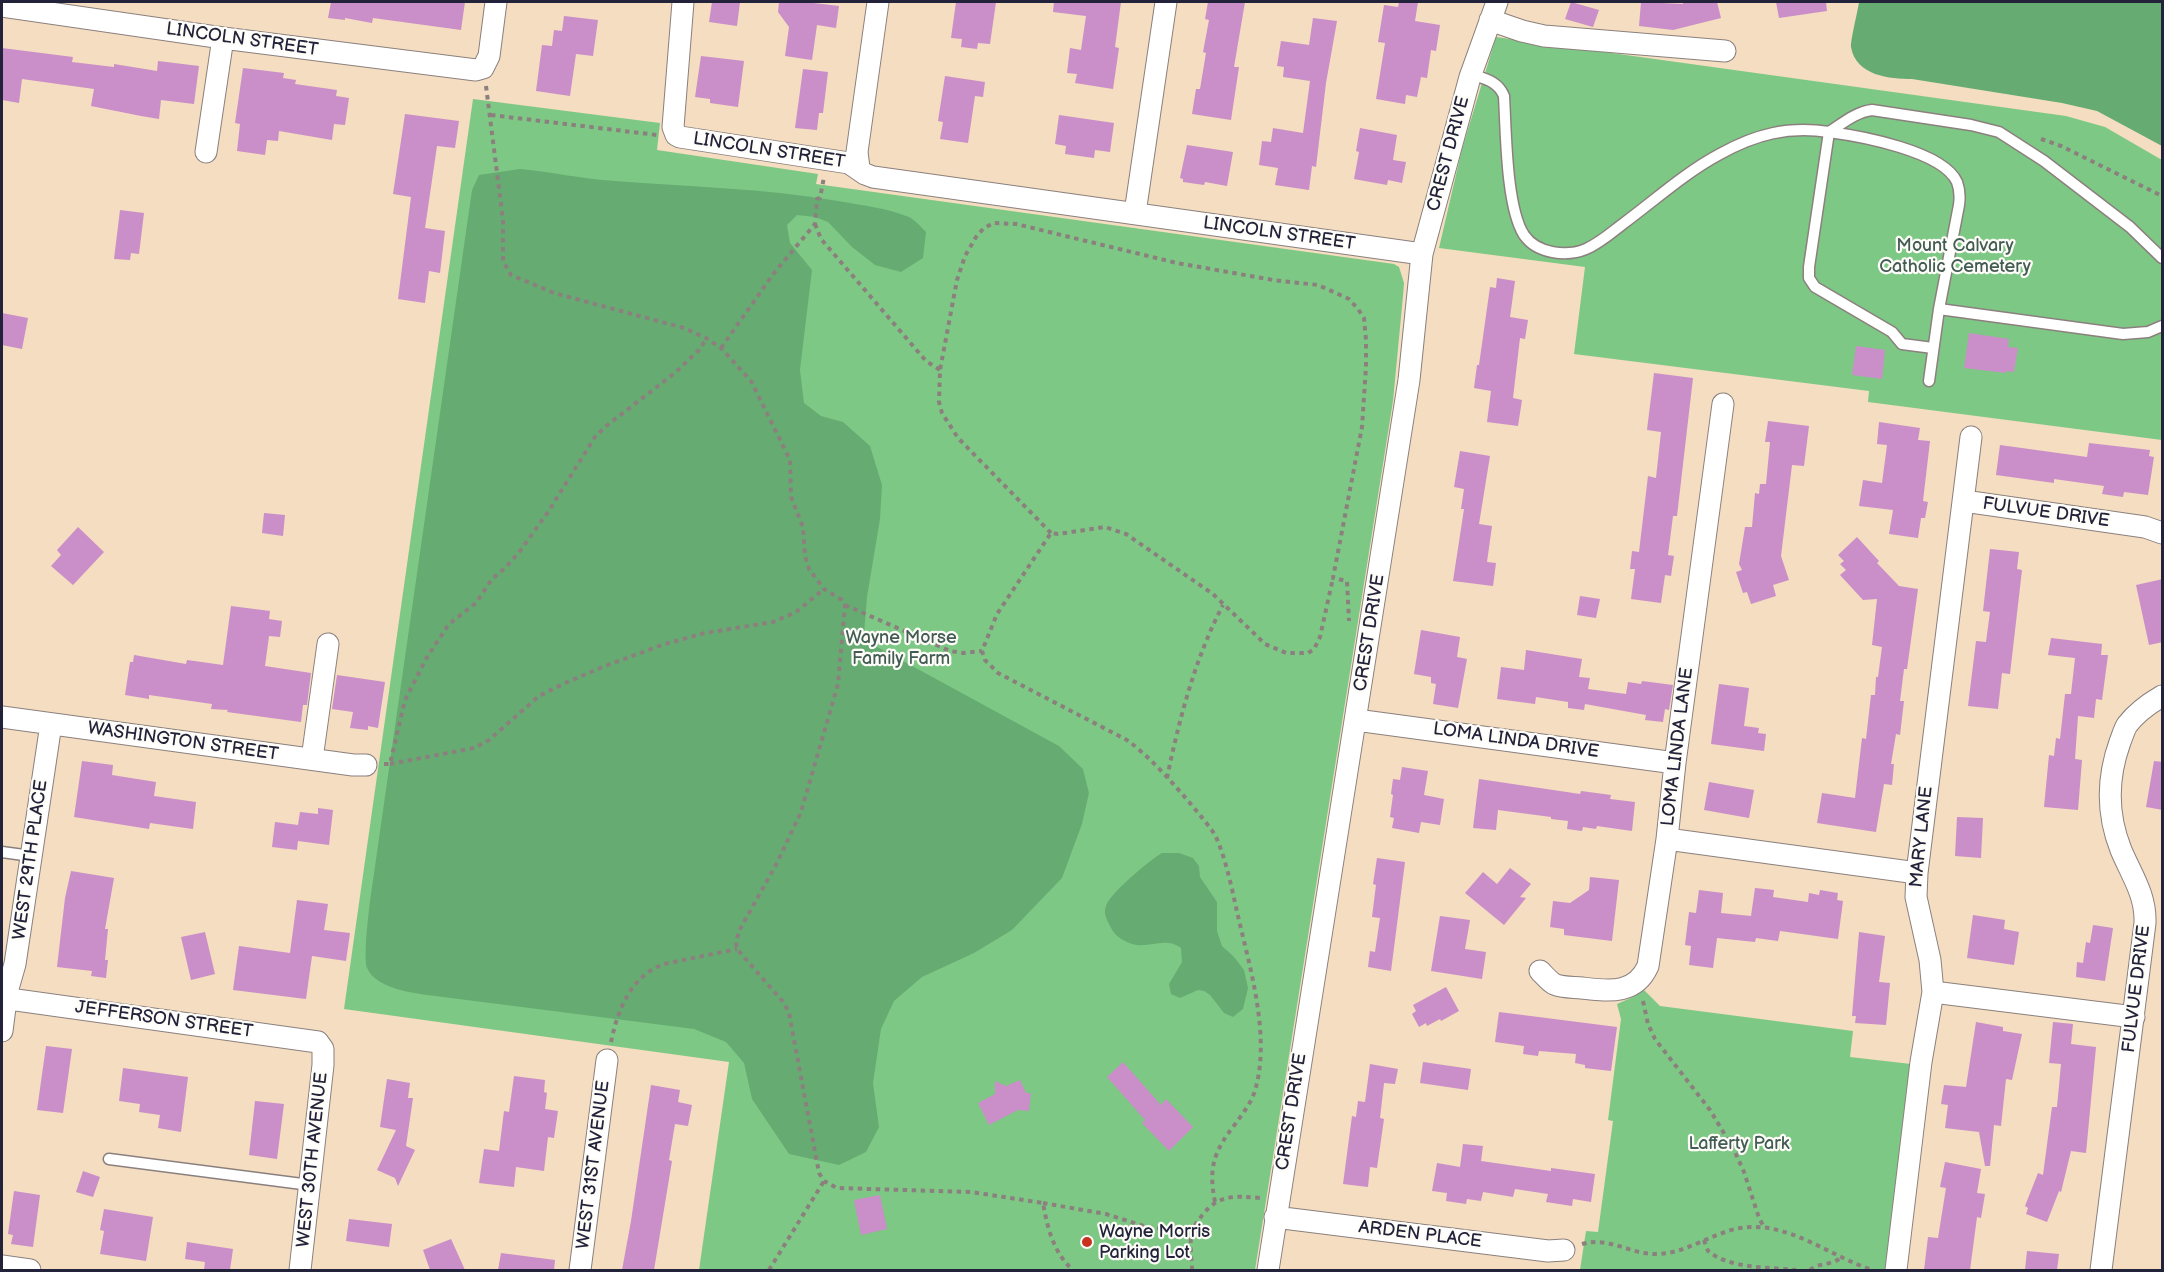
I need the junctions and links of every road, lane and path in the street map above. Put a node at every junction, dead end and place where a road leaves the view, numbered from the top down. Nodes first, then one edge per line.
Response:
1 (496, 2) edge
2 (683, 2) edge
3 (878, 2) edge
4 (1166, 2) edge
5 (15, 5) edge
6 (1494, 11) edge
7 (223, 38) junction
8 (1725, 51) dead end
9 (483, 68) junction
10 (1471, 74) junction
11 (490, 115) junction
12 (1829, 132) junction
13 (676, 135) junction
14 (2036, 138) dead end
15 (206, 152) dead end
16 (825, 159) junction
17 (859, 168) junction
18 (2163, 196) edge
19 (1135, 213) junction
20 (815, 224) junction
21 (1422, 254) junction
22 (2163, 258) edge
23 (1939, 309) junction
24 (2163, 326) edge
25 (706, 338) junction
26 (721, 348) junction
27 (1933, 348) junction
28 (940, 370) junction
29 (1929, 381) dead end
30 (1723, 404) dead end
31 (1971, 437) dead end
32 (1964, 501) junction
33 (1051, 533) junction
34 (2163, 533) edge
35 (1333, 579) junction
36 (824, 589) junction
37 (845, 605) junction
38 (1223, 605) junction
39 (1349, 624) dead end
40 (327, 644) dead end
41 (982, 651) junction
42 (2163, 696) edge
43 (2, 717) edge
44 (1356, 720) junction
45 (51, 724) junction
46 (312, 759) junction
47 (1675, 763) junction
48 (390, 764) junction
49 (366, 765) joint
50 (1167, 778) junction
51 (1667, 839) junction
52 (2, 852) edge
53 (32, 856) junction
54 (1917, 873) junction
55 (737, 949) junction
56 (1540, 971) dead end
57 (1632, 986) junction
58 (1933, 992) junction
59 (4, 998) edge
60 (2134, 1017) junction
61 (2, 1031) edge
62 (323, 1049) joint
63 (607, 1060) joint
64 (109, 1159) dead end
65 (824, 1180) junction
66 (310, 1185) junction
67 (1260, 1198) dead end
68 (1215, 1202) junction
69 (1043, 1203) junction
70 (1275, 1217) junction
71 (1759, 1218) junction
72 (1756, 1227) junction
73 (1765, 1227) junction
74 (1192, 1234) junction
75 (1704, 1240) junction
76 (1564, 1250) joint
77 (1841, 1257) junction
78 (2, 1266) edge
79 (30, 1270) edge
80 (300, 1270) edge
81 (580, 1270) edge
82 (769, 1270) edge
83 (1073, 1270) edge
84 (1192, 1270) edge
85 (1268, 1270) edge
86 (1796, 1270) edge
87 (1810, 1270) edge
88 (1873, 1270) edge
89 (1896, 1270) edge
90 (2101, 1270) edge

1 - 9 street
2 - 13 street, LINCOLN STREET
3 - 17 street
4 - 19 street
5 - 7 street, LINCOLN STREET
6 - 8 street
6 - 10 street, CREST DRIVE
7 - 9 street, LINCOLN STREET
7 - 15 street
9 - 11 path
10 - 12 lane
10 - 21 street, CREST DRIVE
11 - 13 path
11 - 25 path
12 - 22 lane
12 - 23 lane
12 - 27 lane
13 - 16 street, LINCOLN STREET
14 - 18 path
16 - 17 street, LINCOLN STREET
16 - 20 path
17 - 19 street, LINCOLN STREET
19 - 21 street, LINCOLN STREET
20 - 26 path
20 - 28 path
21 - 44 street, CREST DRIVE
23 - 24 lane
23 - 27 lane
25 - 26 path
25 - 48 path
26 - 36 path
27 - 29 lane
28 - 33 path
28 - 35 path
30 - 47 street, LOMA LINDA LANE
31 - 32 street, MARY LANE
32 - 34 street, FULVUE DRIVE
32 - 54 street, MARY LANE
33 - 38 path
33 - 41 path
35 - 38 path
35 - 39 path
36 - 37 path
36 - 48 path
37 - 41 path
37 - 55 path
38 - 50 path
40 - 46 street
41 - 50 path
42 - 60 street, FULVUE DRIVE
43 - 45 street, WASHINGTON STREET
44 - 47 street, LOMA LINDA DRIVE
44 - 70 street, CREST DRIVE
45 - 46 street, WASHINGTON STREET
45 - 53 street, WEST 29TH PLACE
46 - 49 street, WASHINGTON STREET
47 - 51 street, LOMA LINDA LANE
48 - 49 path
50 - 68 path
51 - 54 street
51 - 57 street, LOMA LINDA LANE
52 - 53 lane
53 - 59 street, WEST 29TH PLACE
54 - 58 street, MARY LANE
55 - 63 path
55 - 65 path
56 - 57 street
57 - 71 path
58 - 60 street
58 - 89 street, MARY LANE
59 - 61 street, WEST 29TH PLACE
59 - 62 street, JEFFERSON STREET
60 - 90 street, FULVUE DRIVE
62 - 66 street, WEST 30TH AVENUE
63 - 81 street, WEST 31ST AVENUE
64 - 66 lane
65 - 69 path
65 - 82 path
66 - 80 street, WEST 30TH AVENUE
67 - 68 path
68 - 74 path
69 - 74 path
69 - 83 path
70 - 76 street, ARDEN PLACE
70 - 85 street, CREST DRIVE
71 - 72 path
71 - 73 path
72 - 73 path
72 - 75 path
73 - 77 path
74 - 84 path
75 - 76 path
75 - 86 path
77 - 87 path
77 - 88 path
78 - 79 street

